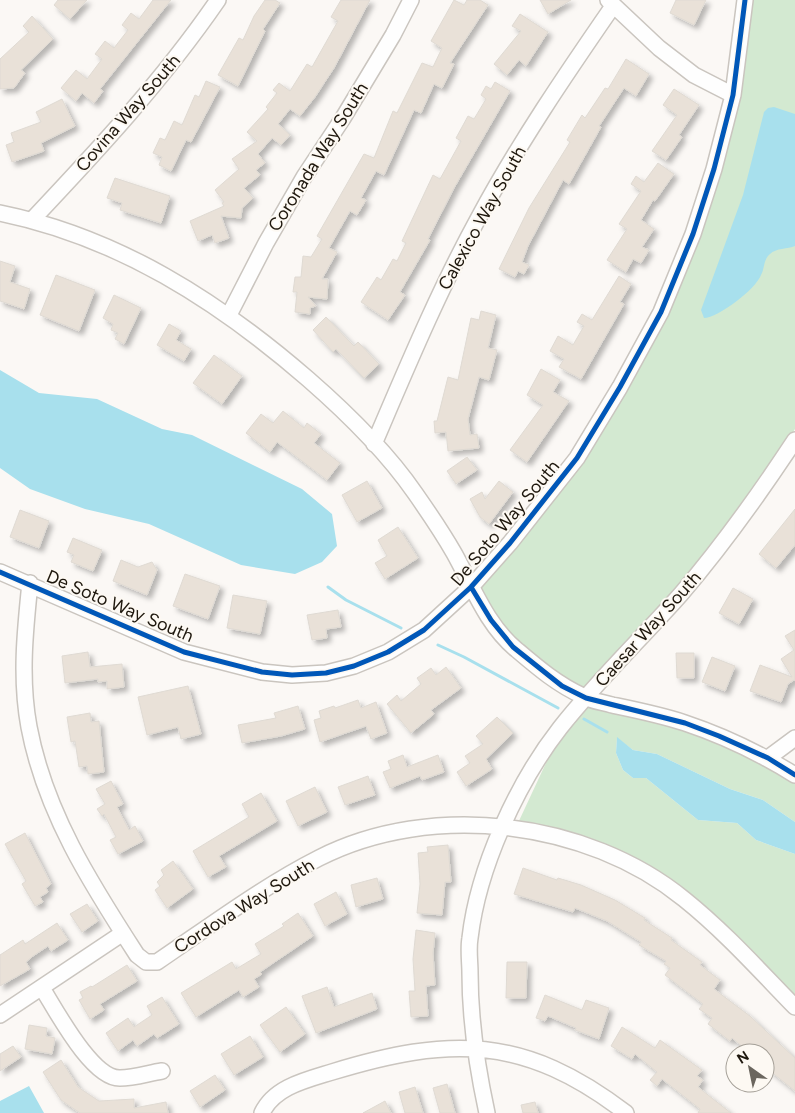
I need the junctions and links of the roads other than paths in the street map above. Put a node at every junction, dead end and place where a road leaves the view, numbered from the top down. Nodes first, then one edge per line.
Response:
1 (218, 0) edge
2 (411, 0) edge
3 (745, 0) edge
4 (611, 3) edge
5 (733, 95) junction
6 (0, 213) edge
7 (32, 220) junction
8 (229, 315) junction
9 (795, 440) edge
10 (374, 444) junction
11 (0, 572) edge
12 (30, 583) junction
13 (471, 588) junction
14 (586, 698) junction
15 (795, 738) edge
16 (768, 758) junction
17 (795, 775) edge
18 (504, 826) junction
19 (123, 934) junction
20 (42, 988) junction
21 (795, 1007) edge
22 (0, 1015) edge
23 (474, 1047) junction
24 (162, 1071) dead end
25 (262, 1113) edge
26 (487, 1113) edge
27 (626, 1113) edge

1 - 7 street, Covina Way South
2 - 8 street, Coronada Way South
3 - 5 street, De Soto Way South
4 - 5 street
4 - 10 street, Calexico Way South
5 - 13 street, De Soto Way South
6 - 7 street
7 - 8 street
8 - 10 street
9 - 14 street, Caesar Way South
10 - 13 street
11 - 12 street, De Soto Way South
12 - 13 street, De Soto Way South
12 - 19 street, Cordova Way South
13 - 14 street
14 - 16 street
14 - 18 street, Caesar Way South
15 - 16 street
16 - 17 street
18 - 19 street, Cordova Way South
18 - 21 street, Cordova Way South
18 - 23 street, Caesar Way South
19 - 20 street
20 - 22 street
20 - 24 street
23 - 25 street
23 - 26 street, Caesar Way South
23 - 27 street

